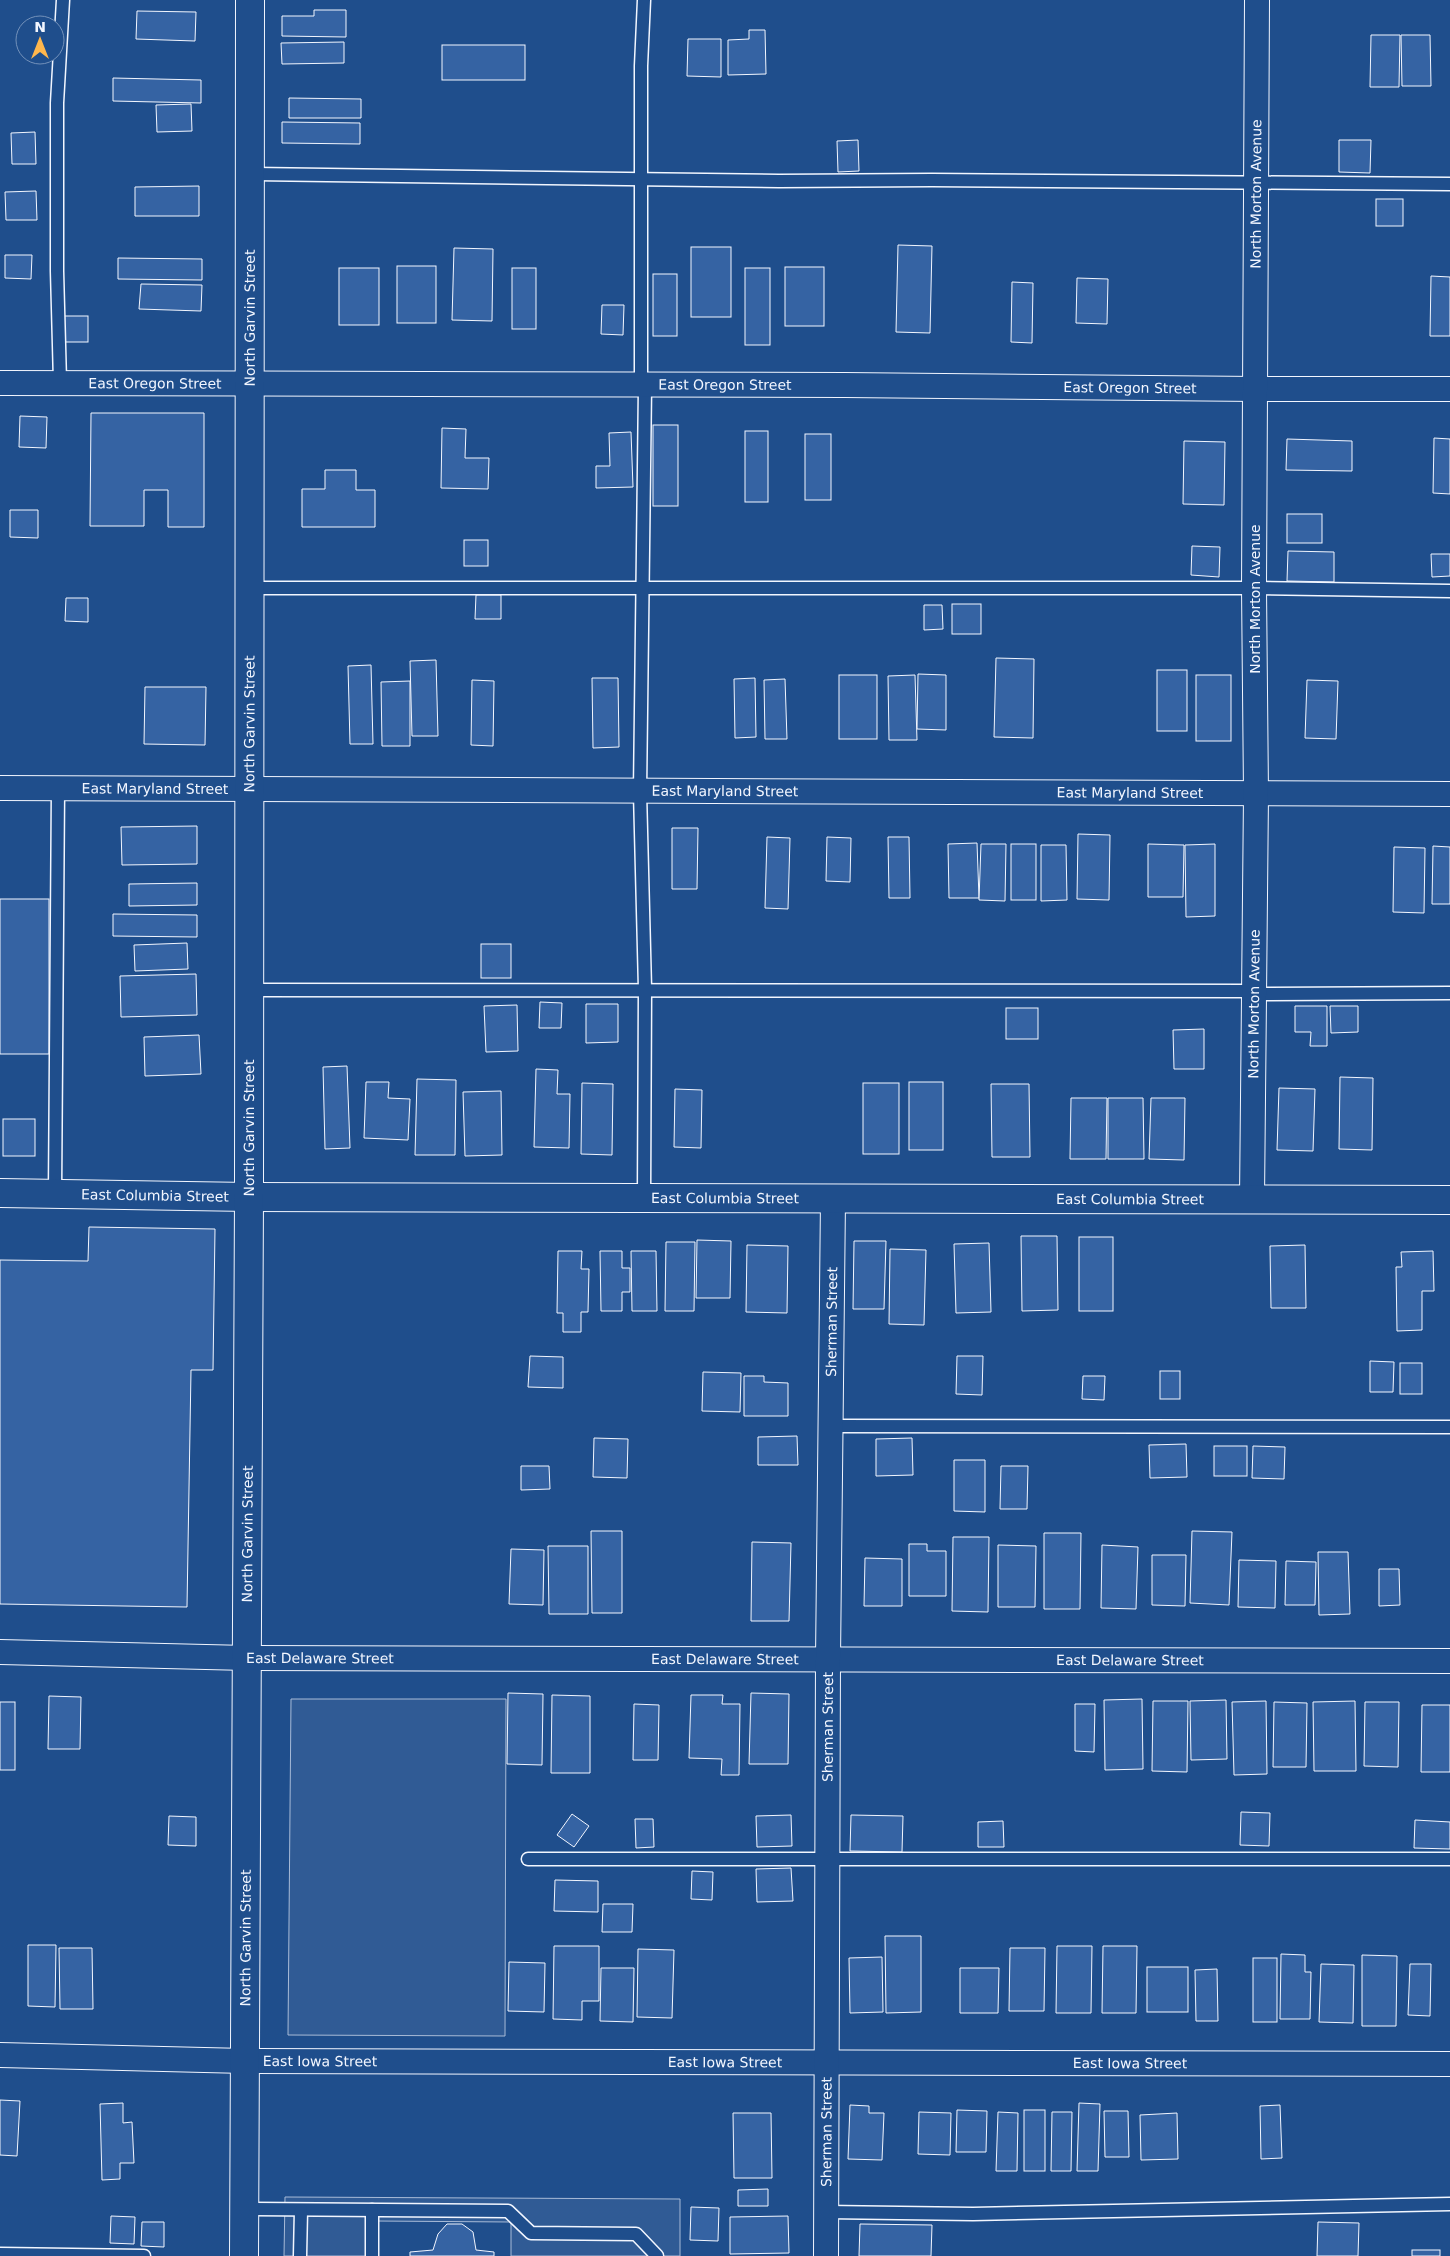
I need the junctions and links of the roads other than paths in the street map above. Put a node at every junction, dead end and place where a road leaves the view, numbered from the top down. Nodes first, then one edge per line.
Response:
1 (63, 0) edge
2 (250, 0) edge
3 (644, 0) edge
4 (1257, 0) edge
5 (250, 174) junction
6 (642, 179) junction
7 (1257, 183) junction
8 (1450, 184) edge
9 (60, 382) junction
10 (0, 383) edge
11 (249, 385) junction
12 (643, 386) junction
13 (1450, 389) edge
14 (1256, 390) junction
15 (249, 588) junction
16 (642, 588) junction
17 (1254, 588) junction
18 (1450, 590) edge
19 (0, 788) edge
20 (58, 788) junction
21 (250, 789) junction
22 (640, 792) junction
23 (1256, 794) junction
24 (1450, 794) edge
25 (645, 989) junction
26 (248, 990) junction
27 (1254, 992) junction
28 (1450, 993) edge
29 (0, 1193) edge
30 (55, 1193) junction
31 (644, 1196) junction
32 (249, 1197) junction
33 (833, 1199) junction
34 (1252, 1199) junction
35 (1450, 1200) edge
36 (830, 1426) junction
37 (1450, 1427) edge
38 (0, 1652) edge
39 (247, 1658) junction
40 (828, 1659) junction
41 (1450, 1661) edge
42 (528, 1859) dead end
43 (827, 1859) junction
44 (1450, 1859) edge
45 (0, 2055) edge
46 (245, 2061) junction
47 (826, 2062) junction
48 (1450, 2064) edge
49 (1450, 2204) edge
50 (244, 2209) junction
51 (301, 2210) junction
52 (372, 2210) junction
53 (826, 2212) junction
54 (0, 2254) edge
55 (144, 2256) edge
56 (244, 2256) edge
57 (300, 2256) edge
58 (372, 2256) edge
59 (657, 2256) edge
60 (826, 2256) edge

1 - 9 lane
2 - 5 main road, North Garvin Street
3 - 6 lane
4 - 7 street, North Morton Avenue
5 - 6 lane
5 - 11 main road, North Garvin Street
6 - 7 lane
6 - 12 lane
7 - 8 lane
7 - 14 street, North Morton Avenue
9 - 10 street, East Oregon Street
9 - 11 street, East Oregon Street
11 - 12 street, East Oregon Street
11 - 15 main road, North Garvin Street
12 - 14 street, East Oregon Street
12 - 16 lane
13 - 14 street, East Oregon Street
14 - 17 street, North Morton Avenue
15 - 16 lane
15 - 21 main road, North Garvin Street
16 - 17 lane
16 - 22 lane
17 - 18 lane
17 - 23 street, North Morton Avenue
19 - 20 street, East Maryland Street
20 - 21 street, East Maryland Street
20 - 30 lane
21 - 22 street, East Maryland Street
21 - 26 main road, North Garvin Street
22 - 23 street, East Maryland Street
22 - 25 lane
23 - 24 street, East Maryland Street
23 - 27 street, North Morton Avenue
25 - 26 lane
25 - 27 lane
25 - 31 lane
26 - 32 main road, North Garvin Street
27 - 28 lane
27 - 34 street, North Morton Avenue
29 - 30 main road, East Columbia Street
30 - 32 main road, East Columbia Street
31 - 32 main road, East Columbia Street
31 - 33 main road, East Columbia Street
32 - 39 main road, North Garvin Street
33 - 34 main road, East Columbia Street
33 - 36 street, Sherman Street
34 - 35 main road, East Columbia Street
36 - 37 lane
36 - 40 street, Sherman Street
38 - 39 street, East Delaware Street
39 - 40 street, East Delaware Street
39 - 46 main road, North Garvin Street
40 - 41 street, East Delaware Street
40 - 43 street, Sherman Street
42 - 43 lane
43 - 44 lane
43 - 47 street, Sherman Street
45 - 46 street, East Iowa Street
46 - 47 street, East Iowa Street
46 - 50 main road, North Garvin Street
47 - 48 street, East Iowa Street
47 - 53 street, Sherman Street
49 - 53 lane
50 - 51 lane
50 - 56 main road, North Garvin Street
51 - 52 lane
51 - 57 lane
52 - 58 lane
52 - 59 lane
53 - 60 street, Sherman Street
54 - 55 lane

